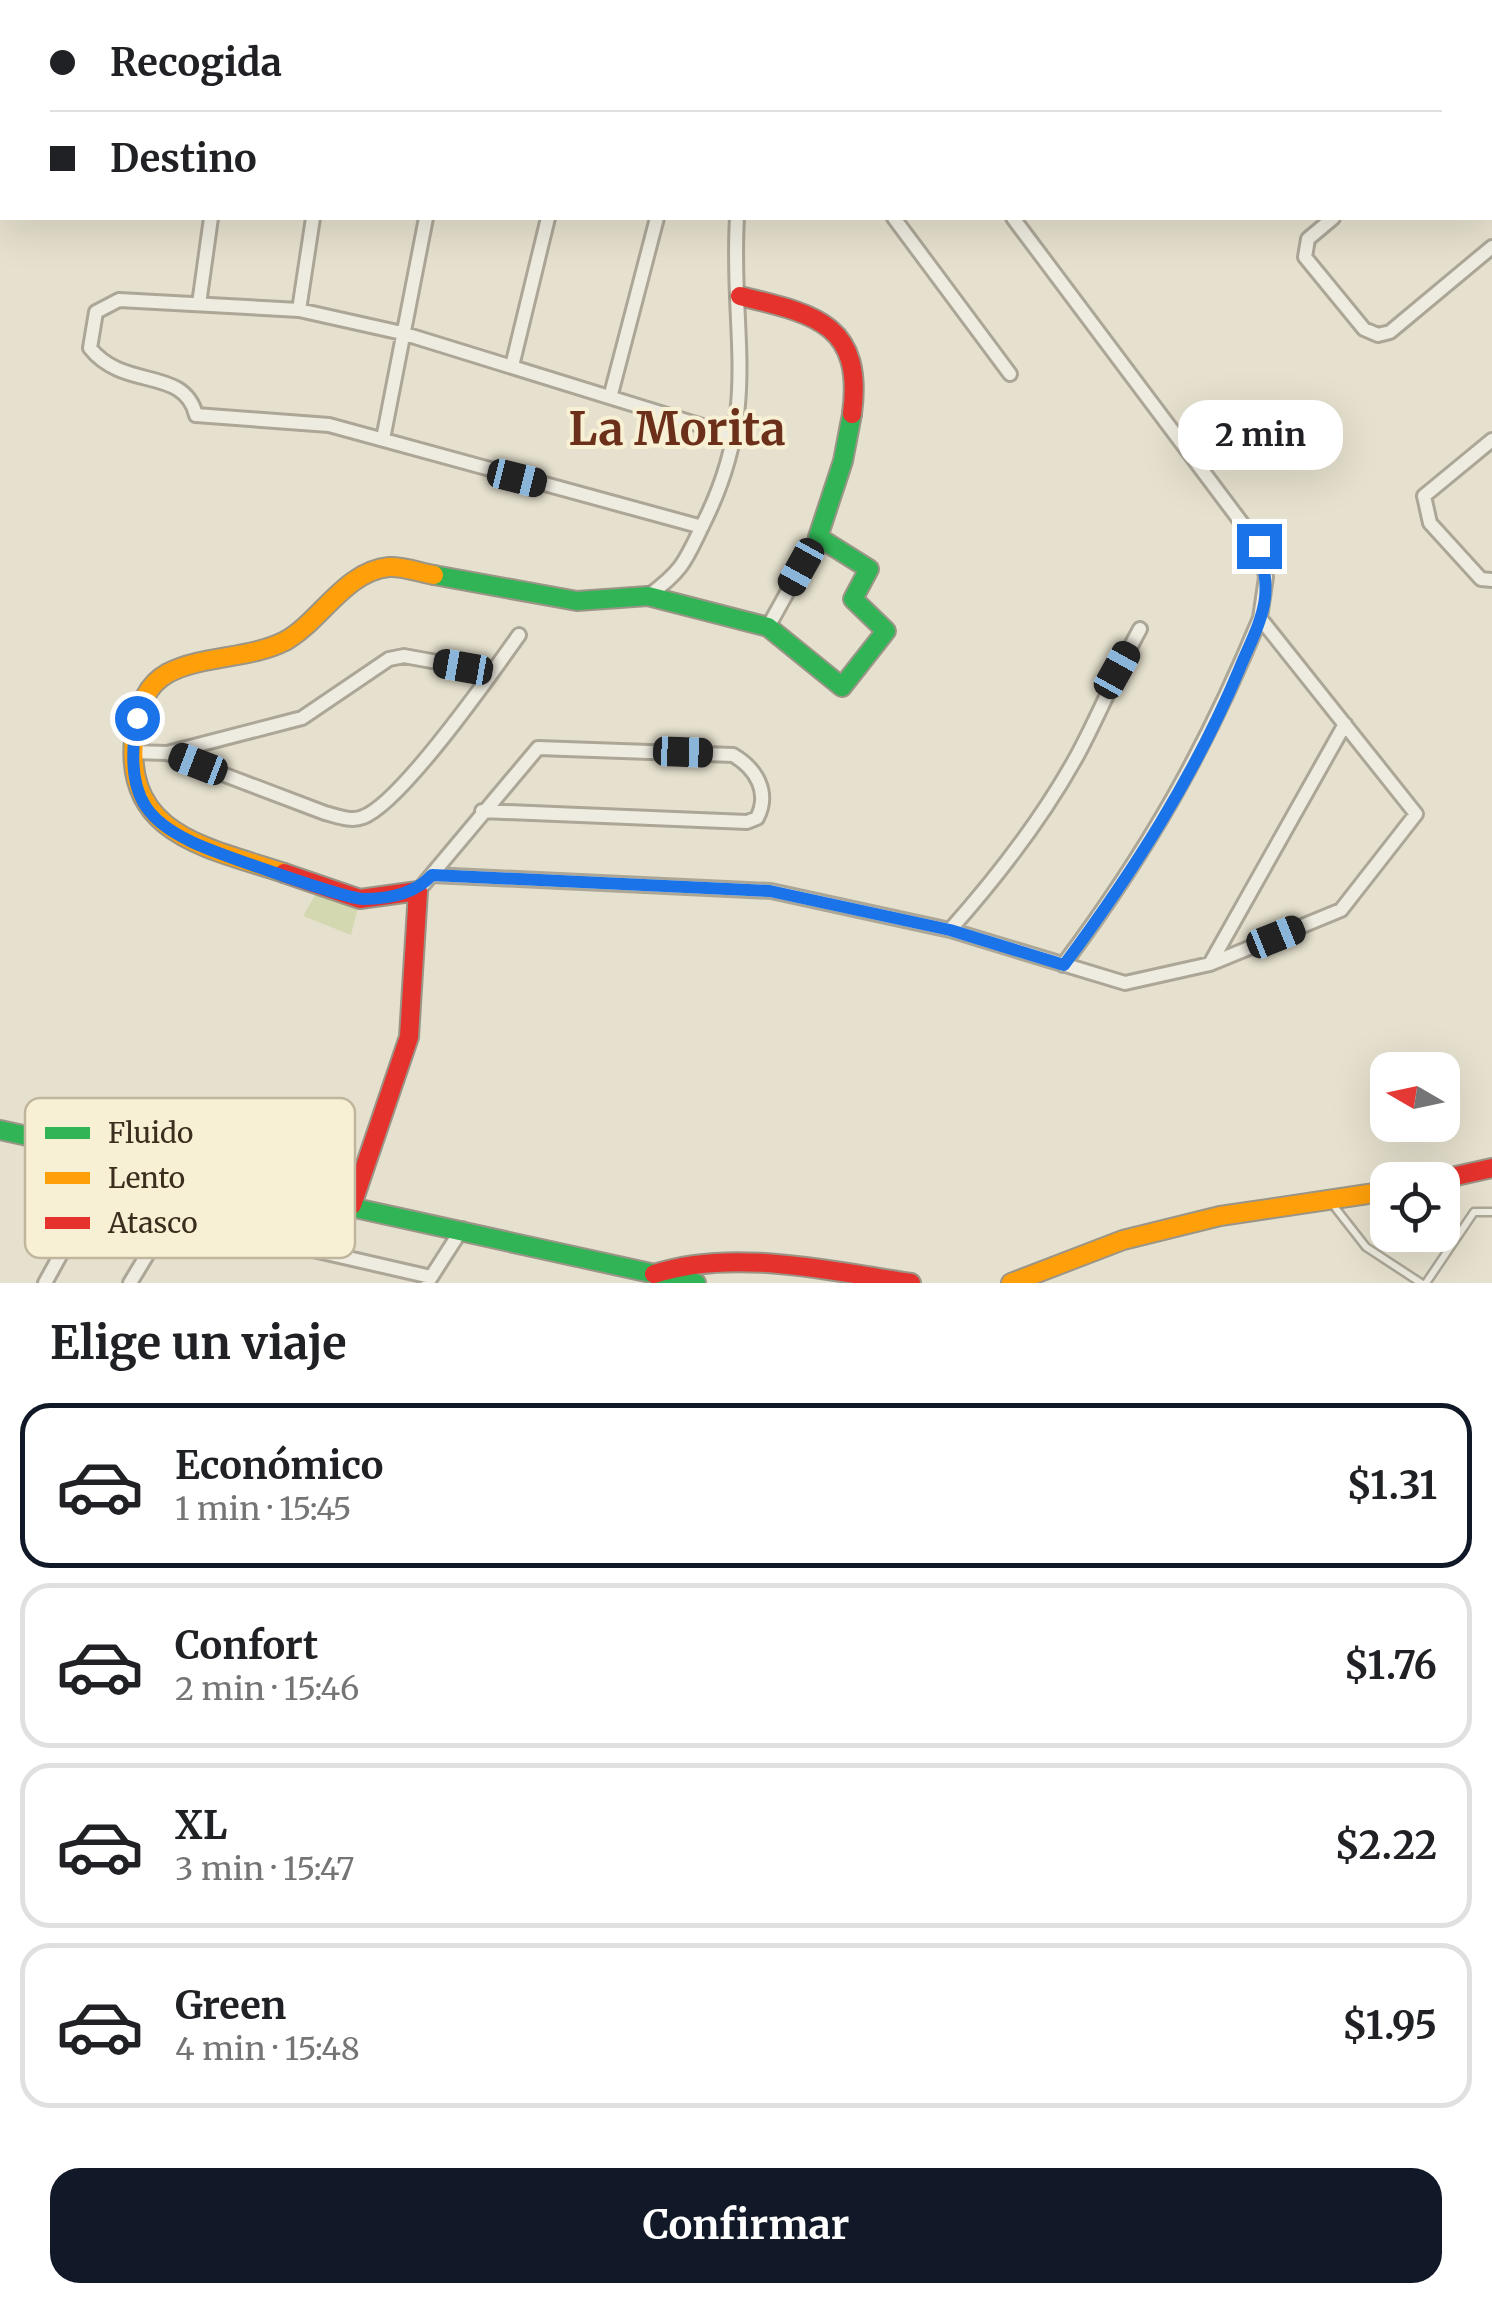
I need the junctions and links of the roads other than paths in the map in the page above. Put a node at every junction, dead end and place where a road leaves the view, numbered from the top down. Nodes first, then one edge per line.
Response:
1 (211, 220) edge
2 (313, 220) edge
3 (426, 220) edge
4 (548, 220) edge
5 (656, 220) edge
6 (737, 220) edge
7 (895, 220) edge
8 (1014, 220) edge
9 (1330, 220) edge
10 (1492, 247) edge
11 (740, 296) junction
12 (198, 304) junction
13 (299, 310) junction
14 (402, 333) junction
15 (512, 366) junction
16 (1010, 374) dead end
17 (611, 394) junction
18 (735, 436) junction
19 (383, 439) junction
20 (1492, 440) edge
21 (702, 527) junction
22 (818, 536) junction
23 (1492, 580) edge
24 (648, 596) junction
25 (1260, 618) junction
26 (768, 627) junction
27 (1140, 629) dead end
28 (519, 635) dead end
29 (492, 672) junction
30 (1345, 724) junction
31 (132, 752) junction
32 (167, 753) junction
33 (482, 811) junction
34 (432, 875) junction
35 (418, 891) junction
36 (950, 930) junction
37 (1210, 964) junction
38 (1064, 965) junction
39 (0, 1130) edge
40 (25, 1135) edge
41 (1492, 1168) edge
42 (1460, 1175) edge
43 (1370, 1194) edge
44 (355, 1196) edge
45 (1329, 1200) junction
46 (355, 1206) edge
47 (1492, 1212) edge
48 (462, 1229) junction
49 (58, 1258) edge
50 (145, 1258) edge
51 (339, 1258) edge
52 (654, 1274) junction
53 (429, 1280) edge
54 (44, 1283) edge
55 (130, 1283) edge
56 (696, 1283) edge
57 (911, 1283) edge
58 (1011, 1283) edge
59 (1424, 1283) edge

1 - 12 street
2 - 13 street
3 - 14 street
4 - 15 street
5 - 17 street
6 - 11 street
7 - 16 street
8 - 25 street
9 - 10 street
11 - 18 street
11 - 22 main road
12 - 13 street
12 - 19 street
13 - 14 street
14 - 15 street
14 - 19 street
15 - 17 street
17 - 18 street
18 - 21 street
19 - 21 street
20 - 23 street
21 - 24 street
22 - 26 street
22 - 26 main road
24 - 26 main road
24 - 31 main road
25 - 30 street
25 - 38 street
27 - 36 street
28 - 29 street
29 - 32 street
29 - 32 street
30 - 37 street
30 - 37 street
31 - 32 street
31 - 35 main road
33 - 33 street
33 - 34 street
34 - 35 street
34 - 36 street
35 - 44 main road
36 - 38 street
37 - 38 street
39 - 40 main road
41 - 42 main road
43 - 45 main road
45 - 58 main road
45 - 59 lane
46 - 48 main road
47 - 59 lane
48 - 52 main road
48 - 53 street
49 - 54 street
50 - 55 street
51 - 53 street
52 - 56 main road
52 - 57 main road

